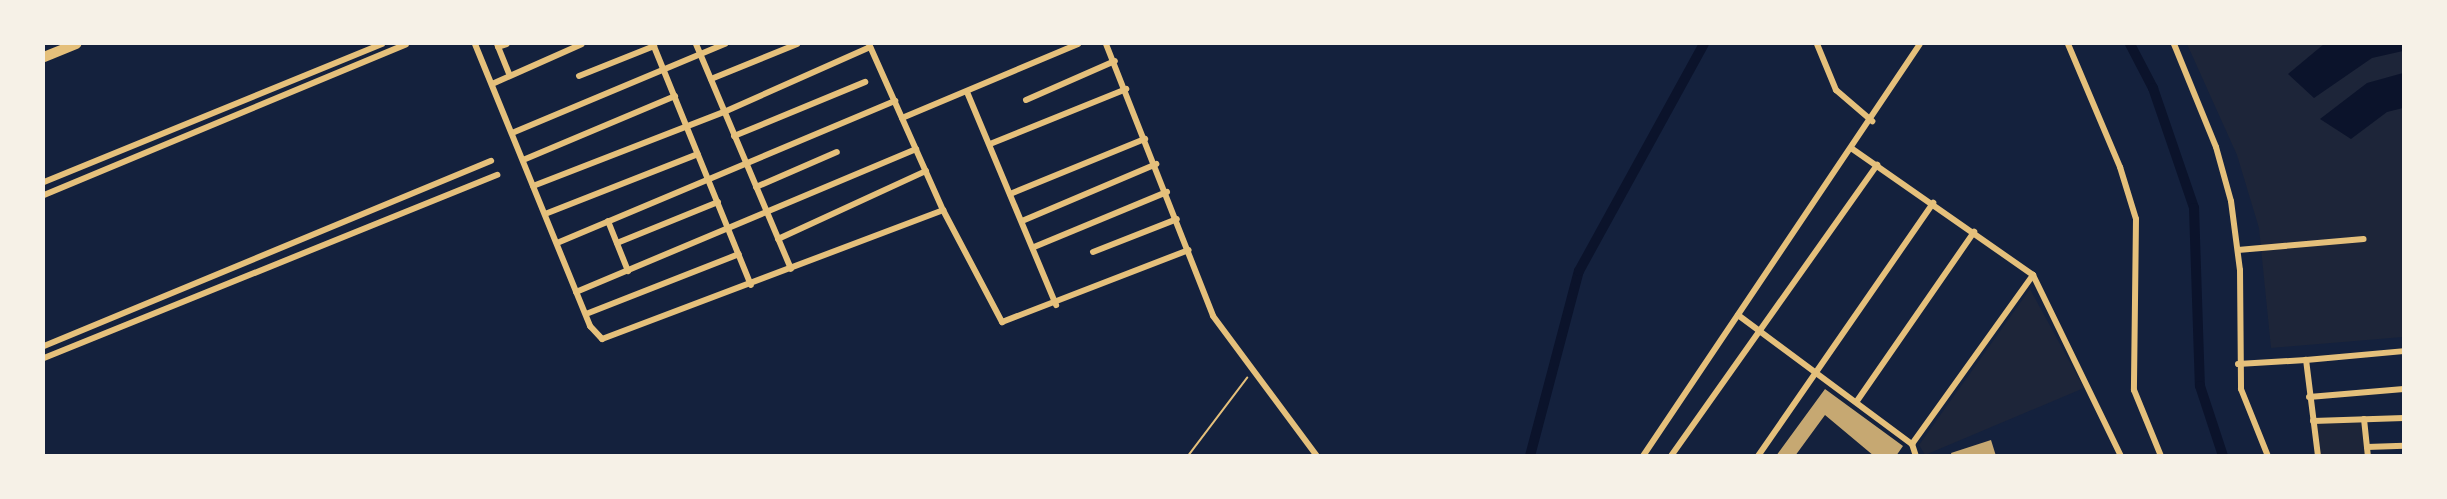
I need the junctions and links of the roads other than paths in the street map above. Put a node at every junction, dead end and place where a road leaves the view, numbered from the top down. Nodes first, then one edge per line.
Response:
1 (76, 44) edge
2 (382, 44) edge
3 (406, 44) edge
4 (475, 44) edge
5 (507, 44) edge
6 (582, 44) edge
7 (696, 44) edge
8 (725, 44) edge
9 (797, 44) edge
10 (1078, 44) edge
11 (1106, 44) edge
12 (1817, 44) edge
13 (1920, 44) edge
14 (2068, 44) edge
15 (2174, 44) edge
16 (497, 45) edge
17 (654, 45) edge
18 (869, 45) edge
19 (700, 54) junction
20 (44, 57) edge
21 (1115, 61) junction
22 (663, 68) junction
23 (509, 74) junction
24 (579, 76) dead end
25 (711, 79) junction
26 (865, 82) dead end
27 (492, 84) junction
28 (1126, 89) junction
29 (967, 92) junction
30 (675, 96) junction
31 (1026, 100) dead end
32 (894, 101) junction
33 (724, 112) junction
34 (902, 118) junction
35 (1872, 121) junction
36 (687, 126) junction
37 (512, 134) junction
38 (734, 136) junction
39 (1145, 139) junction
40 (990, 144) junction
41 (1851, 148) junction
42 (916, 149) junction
43 (837, 152) dead end
44 (698, 154) junction
45 (523, 160) junction
46 (491, 161) dead end
47 (746, 163) junction
48 (1156, 164) junction
49 (1877, 165) junction
50 (926, 171) junction
51 (497, 175) dead end
52 (708, 179) junction
53 (44, 182) edge
54 (533, 186) junction
55 (756, 187) junction
56 (1167, 192) junction
57 (1010, 194) junction
58 (44, 195) edge
59 (718, 202) junction
60 (1933, 204) junction
61 (943, 210) junction
62 (545, 214) junction
63 (768, 215) junction
64 (1177, 219) junction
65 (608, 221) junction
66 (1022, 221) junction
67 (729, 230) junction
68 (1974, 232) junction
69 (778, 239) junction
70 (2364, 239) dead end
71 (557, 243) junction
72 (617, 243) junction
73 (1034, 247) junction
74 (1189, 250) junction
75 (2238, 250) junction
76 (1093, 252) dead end
77 (739, 254) junction
78 (791, 268) junction
79 (628, 271) junction
80 (2033, 275) junction
81 (751, 285) junction
82 (576, 292) junction
83 (1056, 305) junction
84 (586, 314) junction
85 (1738, 315) junction
86 (1758, 330) junction
87 (44, 346) edge
88 (2403, 351) edge
89 (44, 358) edge
90 (2306, 360) junction
91 (2238, 364) junction
92 (1817, 372) junction
93 (2403, 389) edge
94 (2310, 397) junction
95 (1857, 401) junction
96 (2403, 418) edge
97 (2364, 419) junction
98 (2313, 421) junction
99 (1912, 444) junction
100 (2403, 446) edge
101 (2367, 447) junction
102 (1317, 456) edge
103 (1643, 456) edge
104 (1671, 456) edge
105 (1758, 456) edge
106 (1916, 456) edge
107 (2121, 456) edge
108 (2161, 456) edge
109 (2268, 456) edge
110 (2318, 456) edge
111 (2368, 456) edge

1 - 20 highway
2 - 53 street
3 - 58 street
4 - 27 street
5 - 16 street
6 - 23 street
7 - 19 street
8 - 19 street
9 - 25 street
10 - 29 street
11 - 21 street
12 - 35 street
13 - 35 street
14 - 108 street
15 - 75 street
16 - 23 street
17 - 22 street
17 - 24 street
18 - 32 street
18 - 33 street
19 - 22 street
19 - 25 street
21 - 28 street
21 - 31 street
22 - 30 street
22 - 37 street
23 - 27 street
25 - 33 street
26 - 38 street
27 - 37 street
28 - 39 street
28 - 40 street
29 - 34 street
29 - 40 street
30 - 36 street
30 - 45 street
32 - 34 street
32 - 47 street
33 - 36 street
33 - 38 street
34 - 42 street
35 - 41 street
36 - 44 street
36 - 54 street
37 - 45 street
38 - 47 street
39 - 48 street
39 - 57 street
40 - 57 street
41 - 49 street
41 - 85 street
42 - 50 street
42 - 63 street
43 - 55 street
44 - 52 street
44 - 62 street
45 - 54 street
46 - 87 street
47 - 52 street
47 - 55 street
48 - 56 street
48 - 66 street
49 - 60 street
49 - 86 street
50 - 61 street
50 - 69 street
51 - 89 street
52 - 59 street
52 - 65 street
54 - 62 street
55 - 63 street
56 - 64 street
56 - 73 street
57 - 66 street
59 - 67 street
59 - 72 street
60 - 68 street
60 - 92 street
61 - 78 street
61 - 83 street
62 - 71 street
63 - 67 street
63 - 69 street
64 - 74 street
64 - 76 street
65 - 71 street
65 - 72 street
66 - 73 street
67 - 77 street
67 - 79 street
68 - 80 street
68 - 95 street
69 - 78 street
70 - 75 street
71 - 82 street
72 - 79 street
73 - 83 street
74 - 83 street
74 - 102 street
75 - 91 street
77 - 81 street
77 - 84 street
78 - 81 street
79 - 82 street
80 - 99 street
80 - 107 street
81 - 84 street
82 - 84 street
85 - 86 street
85 - 103 street
86 - 92 street
86 - 104 street
88 - 90 street
90 - 91 street
90 - 94 street
91 - 109 street
92 - 95 street
92 - 105 street
93 - 94 street
94 - 98 street
95 - 99 street
96 - 97 street
97 - 98 street
97 - 101 street
98 - 110 street
99 - 106 street
100 - 101 street
101 - 111 street

